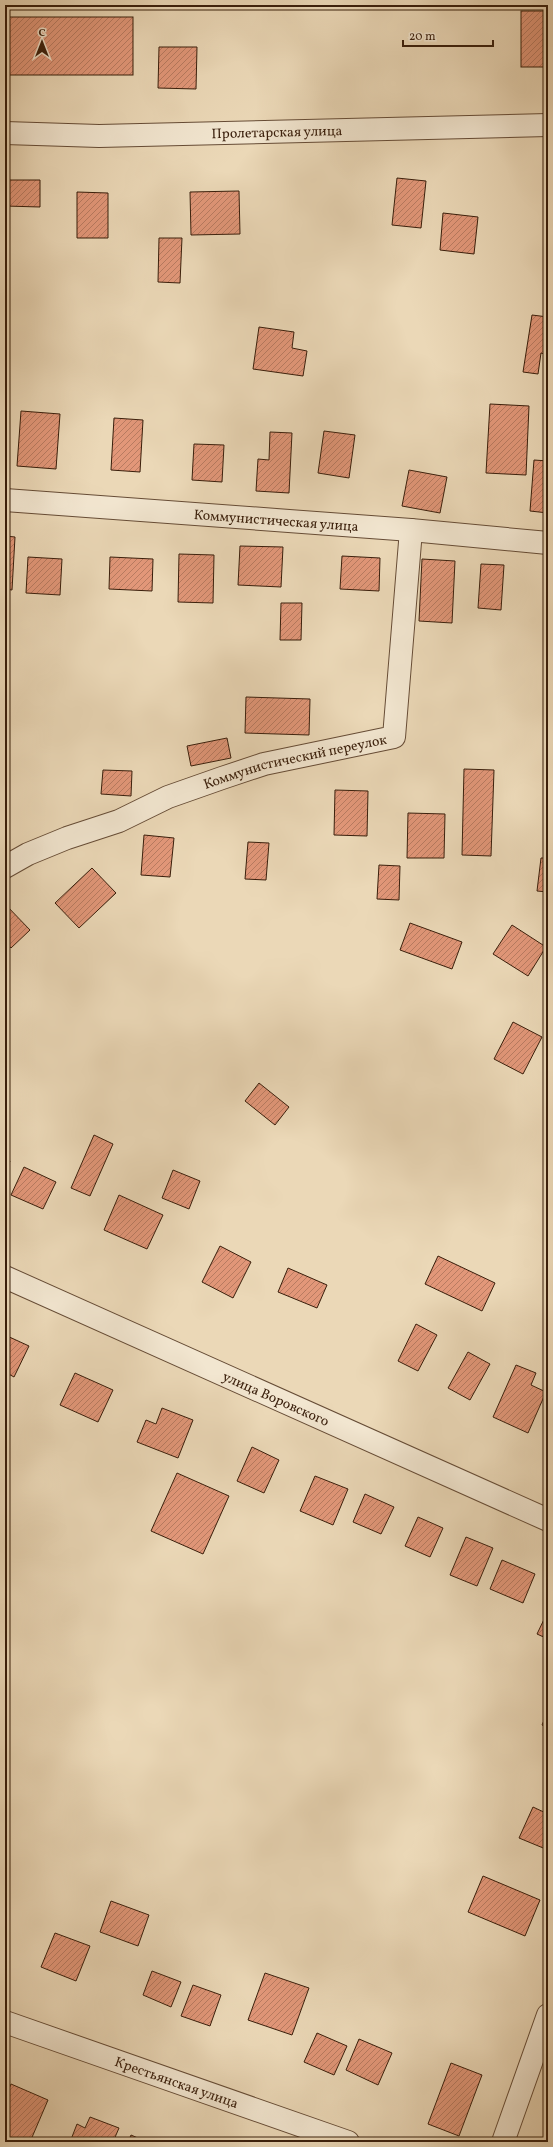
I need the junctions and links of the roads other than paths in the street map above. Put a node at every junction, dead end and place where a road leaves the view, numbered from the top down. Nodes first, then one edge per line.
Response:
1 (548, 125) edge
2 (5, 133) edge
3 (5, 500) edge
4 (411, 530) junction
5 (548, 543) edge
6 (5, 867) edge
7 (5, 1277) edge
8 (548, 1520) edge
9 (548, 2015) edge
10 (5, 2022) edge
11 (348, 2142) edge
12 (503, 2142) edge

1 - 2 street, Пролетарская улица
3 - 4 street, Коммунистическая улица
4 - 5 street, Коммунистическая улица
4 - 6 street, Коммунистический переулок
7 - 8 street, улица Воровского
9 - 12 street
10 - 11 street, Крестьянская улица

